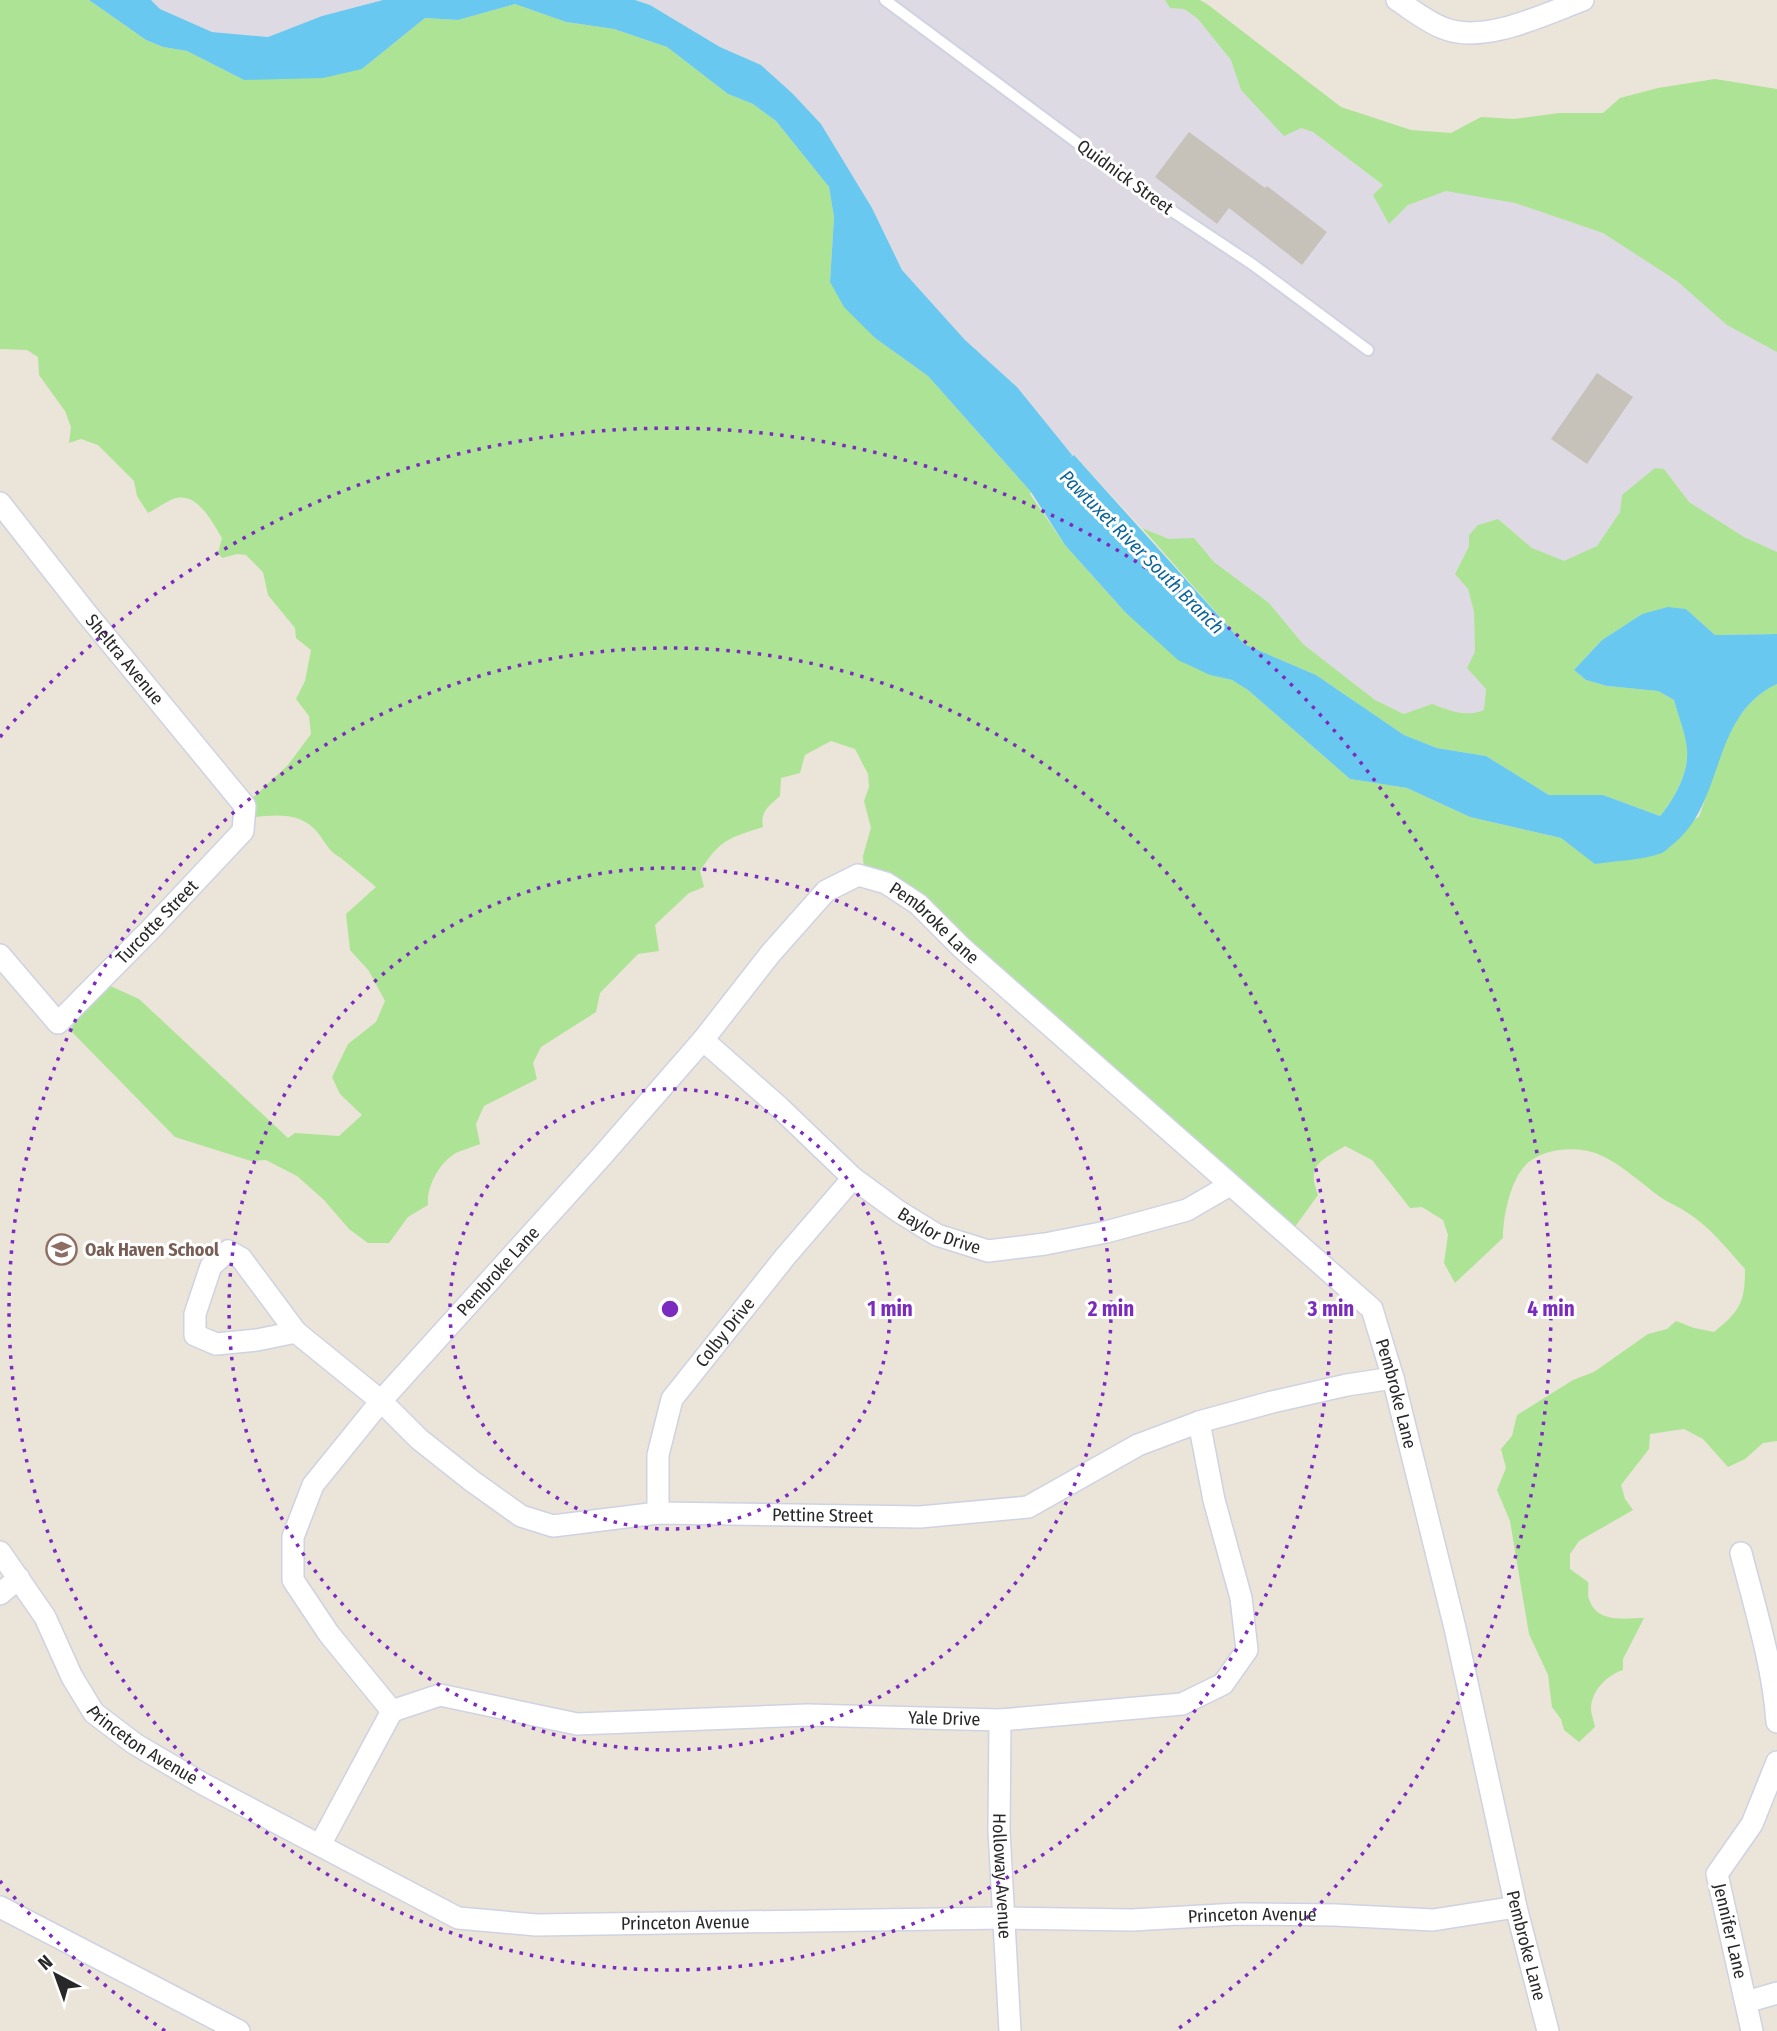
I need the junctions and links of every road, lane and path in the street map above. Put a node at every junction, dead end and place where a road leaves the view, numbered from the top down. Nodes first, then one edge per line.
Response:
1 (885, 0) edge
2 (1397, 0) edge
3 (1583, 0) edge
4 (1368, 350) dead end
5 (0, 503) edge
6 (243, 815) joint
7 (0, 955) edge
8 (703, 1040) junction
9 (853, 1178) junction
10 (1230, 1185) junction
11 (296, 1332) junction
12 (1393, 1378) junction
13 (381, 1401) junction
14 (1199, 1422) junction
15 (658, 1513) junction
16 (0, 1552) edge
17 (1741, 1552) dead end
18 (19, 1578) junction
19 (0, 1594) edge
20 (392, 1712) junction
21 (1000, 1720) junction
22 (1777, 1722) edge
23 (1777, 1762) edge
24 (320, 1845) junction
25 (1516, 1907) junction
26 (0, 1908) edge
27 (1005, 1918) junction
28 (1777, 1993) edge
29 (1746, 2003) junction
30 (239, 2031) edge
31 (1010, 2031) edge
32 (1548, 2031) edge
33 (1752, 2031) edge

1 - 4 lane, Quidnick Street
2 - 3 street
5 - 6 street, Sheltra Avenue
6 - 7 street, Turcotte Street
8 - 9 street, Baylor Drive
8 - 10 street, Pembroke Lane
8 - 13 street, Pembroke Lane
9 - 10 street, Baylor Drive
9 - 15 street, Colby Drive
10 - 12 street, Pembroke Lane
11 - 11 street, Pettine Street
11 - 13 street, Pettine Street
12 - 14 street, Pettine Street
12 - 25 street, Pembroke Lane
13 - 15 street, Pettine Street
13 - 20 street, Pembroke Lane
14 - 15 street, Pettine Street
14 - 21 street, Yale Drive
16 - 18 street, Princeton Avenue
17 - 22 street
18 - 19 street
18 - 24 street, Princeton Avenue
20 - 21 street, Yale Drive
20 - 24 street
21 - 27 street, Holloway Avenue
23 - 29 street, Jennifer Lane
24 - 27 street, Princeton Avenue
25 - 27 street, Princeton Avenue
25 - 32 street, Pembroke Lane
26 - 30 street
27 - 31 street, Holloway Avenue
28 - 29 street
29 - 33 street, Jennifer Lane

